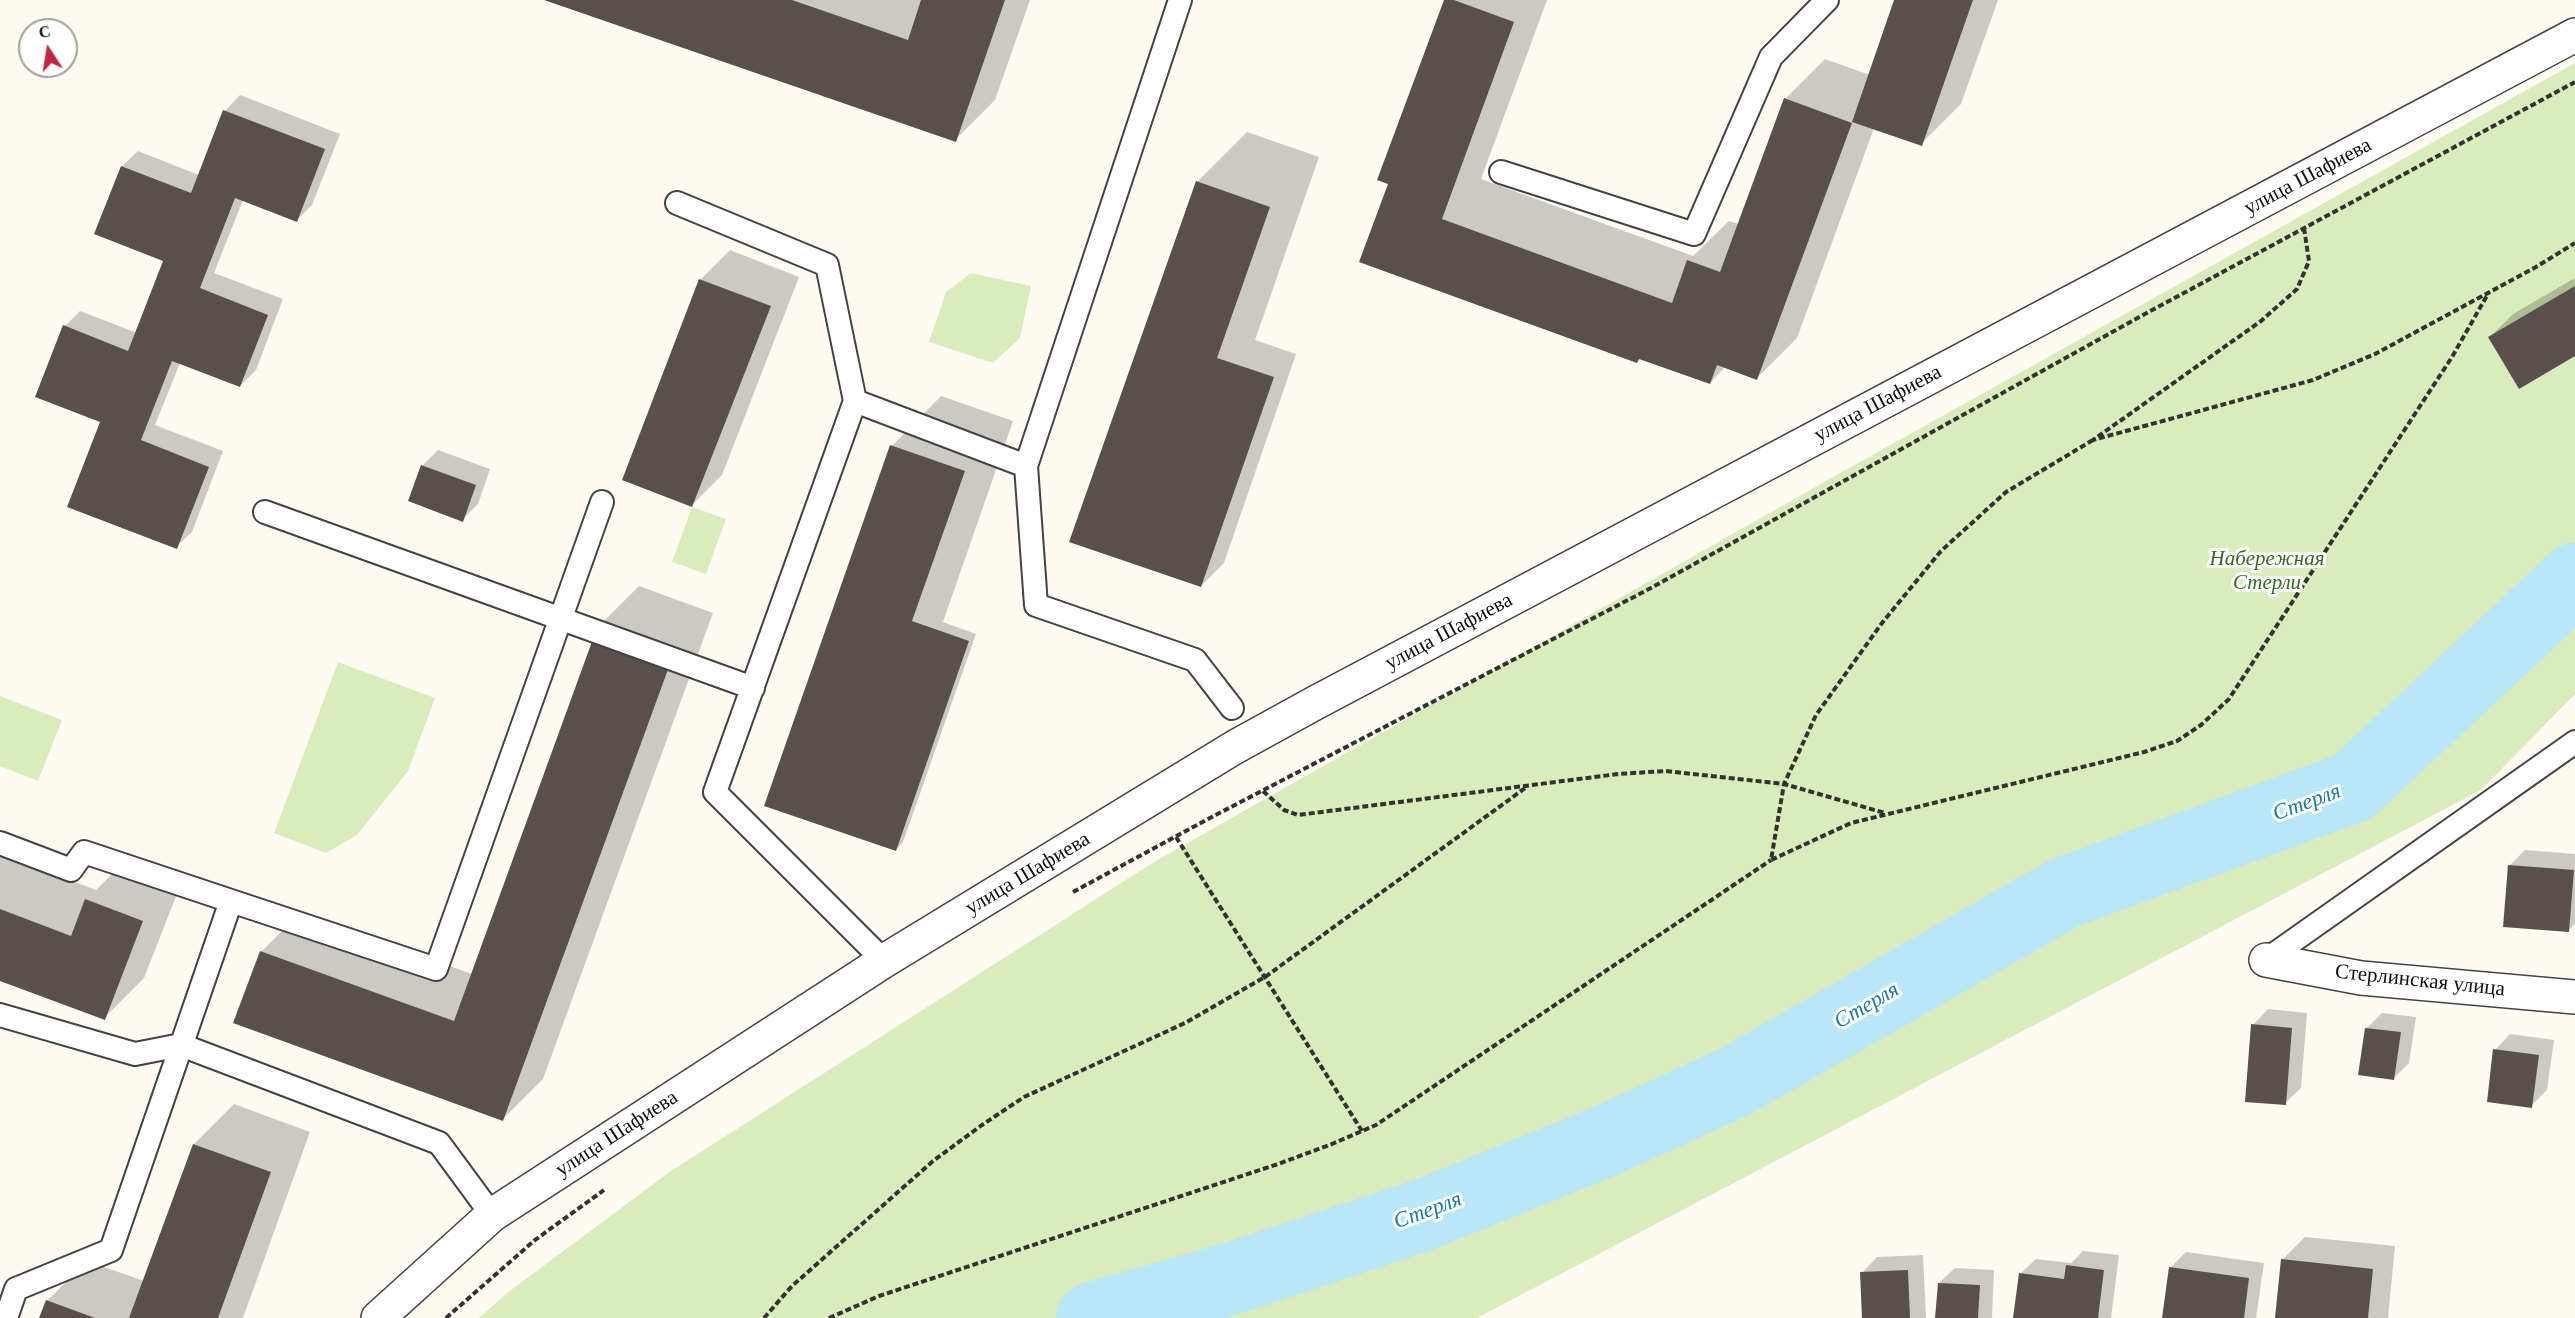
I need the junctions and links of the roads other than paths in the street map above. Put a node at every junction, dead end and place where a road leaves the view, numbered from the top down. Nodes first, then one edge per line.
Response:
1 (1180, 0) edge
2 (1827, 0) edge
3 (2575, 35) edge
4 (1501, 172) dead end
5 (677, 203) dead end
6 (855, 401) junction
7 (1026, 465) junction
8 (602, 502) dead end
9 (265, 512) dead end
10 (560, 618) junction
11 (753, 688) junction
12 (1232, 708) dead end
13 (2575, 742) edge
14 (0, 843) edge
15 (231, 901) junction
16 (2266, 960) joint
17 (884, 962) junction
18 (2575, 997) edge
19 (0, 1015) edge
20 (181, 1045) junction
21 (492, 1215) junction
22 (6, 1318) edge
23 (378, 1318) edge

1 - 7 lane
2 - 4 lane
3 - 17 street, улица Шафиева
5 - 6 lane
6 - 7 lane
6 - 11 lane
7 - 12 lane
8 - 10 lane
9 - 10 lane
10 - 11 lane
10 - 15 lane
11 - 17 lane
13 - 16 lane
14 - 15 lane
15 - 20 lane
16 - 18 street, Стерлинская улица
17 - 21 street, улица Шафиева
19 - 20 lane
20 - 21 lane
20 - 22 lane
21 - 23 street, улица Шафиева

